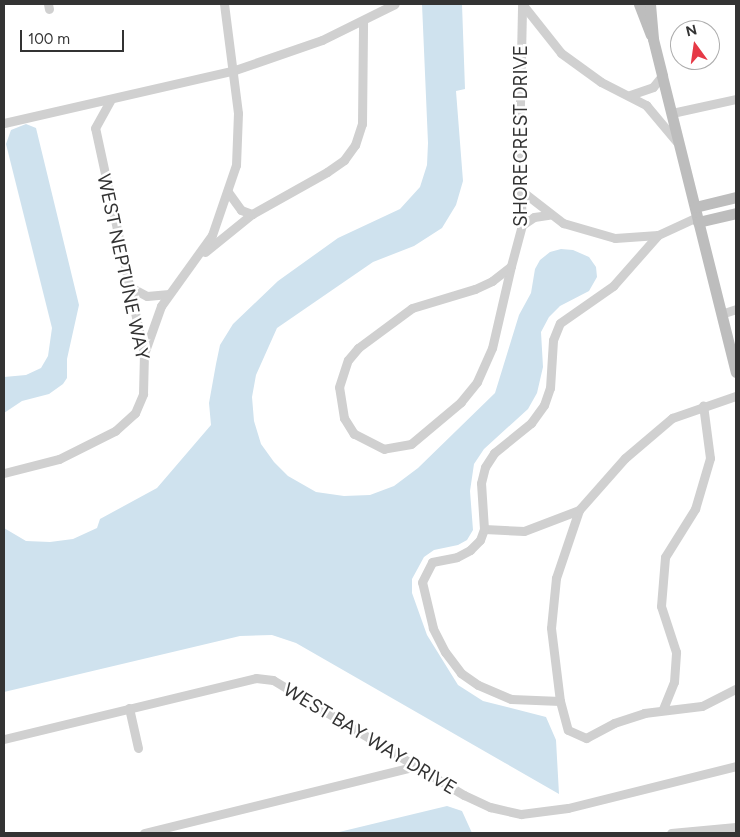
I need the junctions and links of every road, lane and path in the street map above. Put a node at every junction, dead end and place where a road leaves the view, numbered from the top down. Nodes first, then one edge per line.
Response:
1 (224, 4) edge
2 (395, 4) edge
3 (523, 4) edge
4 (639, 4) edge
5 (650, 4) edge
6 (363, 22) junction
7 (653, 39) junction
8 (235, 70) junction
9 (662, 76) junction
10 (630, 95) junction
11 (112, 99) junction
12 (736, 99) edge
13 (672, 113) junction
14 (4, 123) edge
15 (680, 146) junction
16 (228, 192) junction
17 (523, 192) junction
18 (736, 197) edge
19 (736, 212) edge
20 (252, 214) junction
21 (549, 215) junction
22 (697, 215) junction
23 (522, 225) junction
24 (658, 235) junction
25 (198, 259) junction
26 (511, 266) junction
27 (130, 287) junction
28 (169, 294) junction
29 (736, 310) edge
30 (721, 314) junction
31 (144, 354) junction
32 (736, 372) edge
33 (736, 396) edge
34 (703, 405) junction
35 (4, 473) edge
36 (579, 510) junction
37 (484, 530) junction
38 (736, 688) edge
39 (560, 701) junction
40 (129, 708) junction
41 (663, 709) junction
42 (4, 738) edge
43 (138, 748) dead end
44 (416, 766) junction
45 (736, 766) edge
46 (736, 826) edge
47 (144, 833) edge
48 (671, 833) edge

1 - 8 street
2 - 6 street
3 - 10 street
3 - 17 street, SHORECREST DRIVE
4 - 7 street
5 - 7 street
6 - 8 street
6 - 20 street
7 - 9 street
8 - 11 street
8 - 16 street
9 - 10 street
9 - 13 street
10 - 15 street
11 - 14 street
11 - 27 street, WEST NEPTUNE WAY
12 - 13 street
13 - 15 street
15 - 22 street
16 - 20 street
16 - 25 street
17 - 21 street
17 - 23 street, SHORECREST DRIVE
18 - 22 street
19 - 22 street
20 - 25 street
21 - 23 street
21 - 24 street
22 - 24 street
22 - 30 street
23 - 26 street, SHORECREST DRIVE
24 - 37 street
25 - 28 street
26 - 26 street, SHORECREST DRIVE
27 - 28 street
27 - 31 street, WEST NEPTUNE WAY
28 - 31 street
29 - 30 street
30 - 32 street
31 - 35 street, WEST NEPTUNE WAY
33 - 34 street
34 - 36 street
34 - 41 street
36 - 37 street
36 - 39 street
37 - 39 street
38 - 41 street
39 - 41 street
40 - 42 street, WEST BAY WAY DRIVE
40 - 43 street
40 - 44 street, WEST BAY WAY DRIVE
44 - 45 street, WEST BAY WAY DRIVE
44 - 47 street
46 - 48 street

